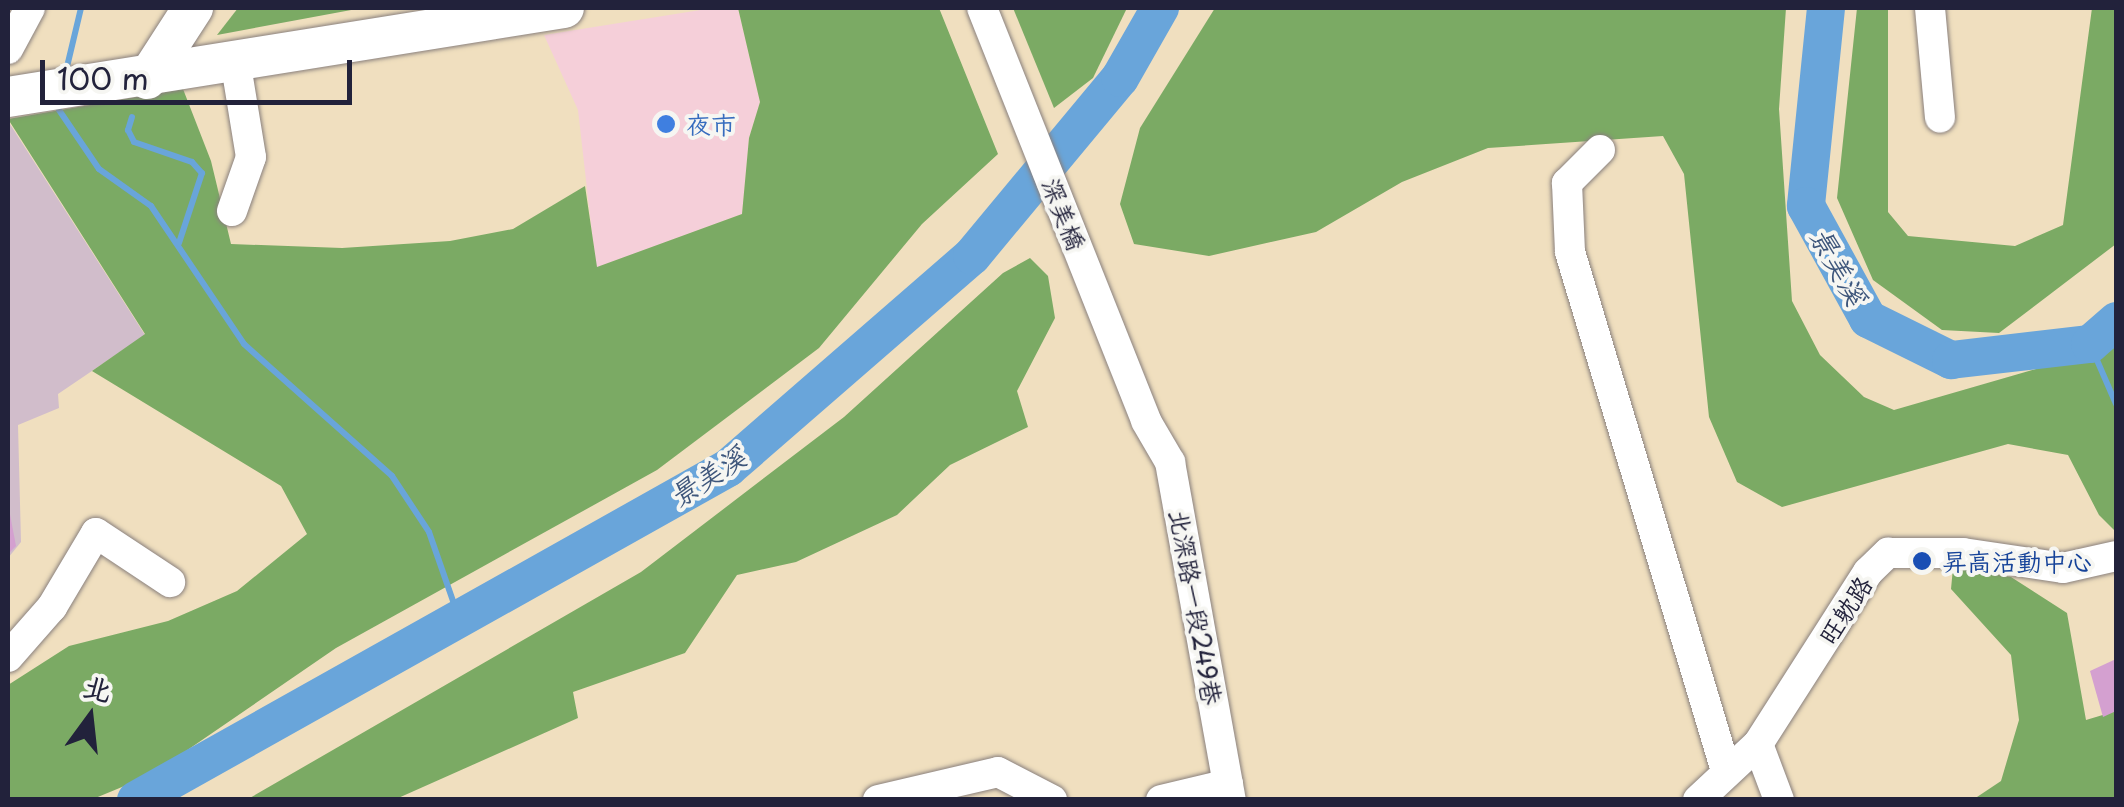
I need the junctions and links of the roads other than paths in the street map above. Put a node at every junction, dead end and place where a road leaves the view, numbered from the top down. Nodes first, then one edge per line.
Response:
1 (30, 8) edge
2 (192, 8) edge
3 (564, 8) edge
4 (982, 8) edge
5 (1930, 8) edge
6 (8, 48) edge
7 (236, 65) junction
8 (148, 79) junction
9 (8, 97) edge
10 (1940, 118) dead end
11 (1600, 150) dead end
12 (232, 211) dead end
13 (1146, 421) joint
14 (2116, 556) edge
15 (170, 582) dead end
16 (8, 657) edge
17 (1758, 744) junction
18 (1726, 771) junction
19 (1230, 792) edge
20 (878, 800) edge
21 (1052, 800) edge
22 (1161, 800) edge
23 (1698, 800) edge
24 (1778, 800) edge

1 - 6 street
2 - 8 main road
3 - 7 main road
4 - 13 street, 深美橋
5 - 10 street
7 - 8 main road
7 - 12 street
8 - 9 main road
11 - 18 street
13 - 19 street, 北深路一段249巷
14 - 17 street, 旺躭路
15 - 16 street
17 - 18 street, 旺躭路
17 - 24 street
18 - 23 street, 旺躭路
19 - 22 street
20 - 21 street

